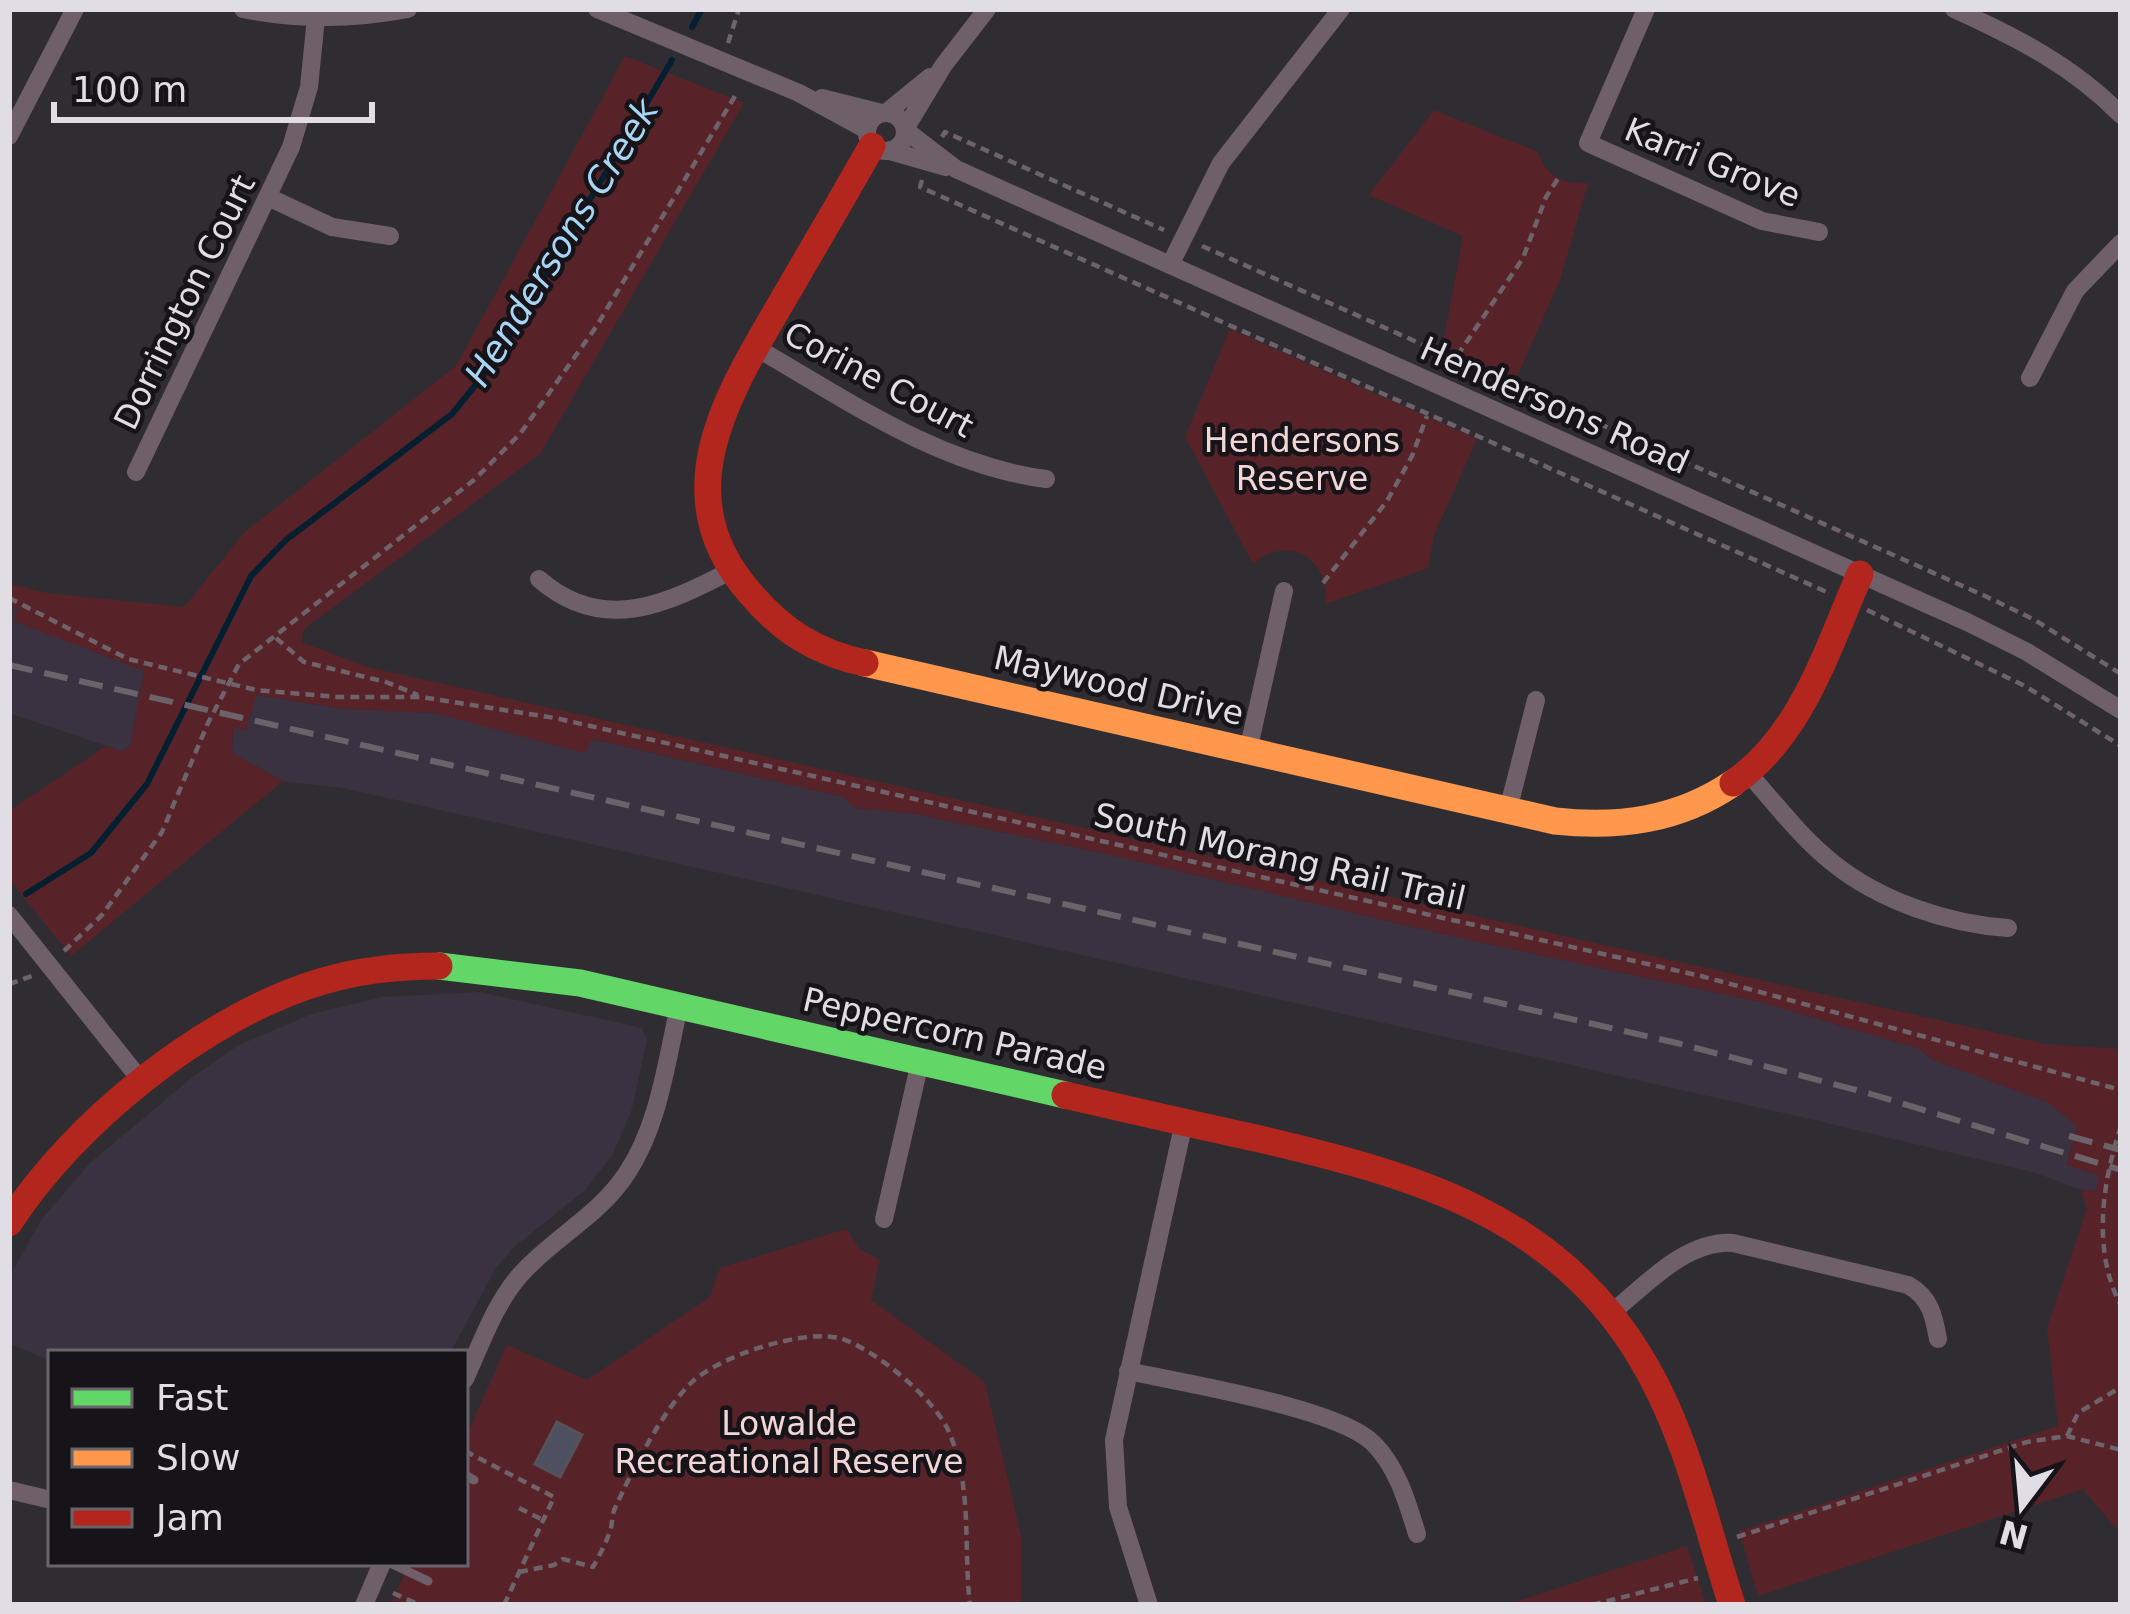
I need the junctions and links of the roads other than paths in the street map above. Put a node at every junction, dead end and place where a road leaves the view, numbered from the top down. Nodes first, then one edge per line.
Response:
1 (75, 9) edge
2 (243, 9) edge
3 (408, 9) edge
4 (597, 9) edge
5 (987, 9) edge
6 (1341, 9) edge
7 (1646, 9) edge
8 (1954, 9) edge
9 (316, 18) junction
10 (943, 66) junction
11 (800, 93) junction
12 (884, 113) junction
13 (2121, 115) edge
14 (905, 130) junction
15 (9, 136) edge
16 (876, 142) junction
17 (956, 170) junction
18 (268, 197) junction
19 (1819, 232) dead end
20 (390, 236) dead end
21 (2121, 243) edge
22 (1170, 265) junction
23 (755, 347) junction
24 (2030, 378) dead end
25 (136, 472) dead end
26 (1046, 479) dead end
27 (731, 570) junction
28 (1860, 574) junction
29 (539, 579) dead end
30 (1285, 591) dead end
31 (1536, 700) dead end
32 (2121, 710) edge
33 (1248, 751) junction
34 (1748, 773) junction
35 (1508, 810) junction
36 (9, 915) edge
37 (2008, 928) dead end
38 (679, 1007) junction
39 (920, 1062) junction
40 (143, 1083) junction
41 (1184, 1122) junction
42 (884, 1219) dead end
43 (9, 1223) edge
44 (1610, 1314) junction
45 (1938, 1339) dead end
46 (1127, 1371) junction
47 (468, 1372) edge
48 (9, 1490) edge
49 (48, 1498) edge
50 (1417, 1534) dead end
51 (384, 1566) edge
52 (393, 1566) edge
53 (428, 1581) dead end
54 (364, 1605) edge
55 (1149, 1605) edge
56 (1732, 1605) edge

1 - 15 street
2 - 9 street
3 - 9 street
4 - 11 street
5 - 10 street
6 - 22 street
7 - 19 street, Karri Grove
8 - 13 street
9 - 18 street, Dorrington Court
10 - 12 street
10 - 14 street
11 - 12 street
11 - 16 street, Hendersons Road
12 - 14 street
12 - 16 street
14 - 16 street
14 - 17 street, Hendersons Road
16 - 17 street, Hendersons Road
16 - 23 street, Maywood Drive
17 - 22 street, Hendersons Road
18 - 20 street
18 - 25 street, Dorrington Court
21 - 24 street
22 - 28 street, Hendersons Road
23 - 26 street, Corine Court
23 - 27 street, Maywood Drive
27 - 29 street
27 - 33 street, Maywood Drive
28 - 32 street, Hendersons Road
28 - 34 street, Maywood Drive
30 - 33 street
31 - 35 street
33 - 35 street, Maywood Drive
34 - 35 street, Maywood Drive
34 - 37 street
36 - 40 street
38 - 39 street, Peppercorn Parade
38 - 40 street, Peppercorn Parade
38 - 47 street
39 - 41 street, Peppercorn Parade
39 - 42 street
40 - 43 street, Peppercorn Parade
41 - 44 street, Peppercorn Parade
41 - 46 street
44 - 45 street
44 - 56 street, Peppercorn Parade
46 - 50 street
46 - 55 street
48 - 49 street
51 - 54 street
52 - 53 lane

